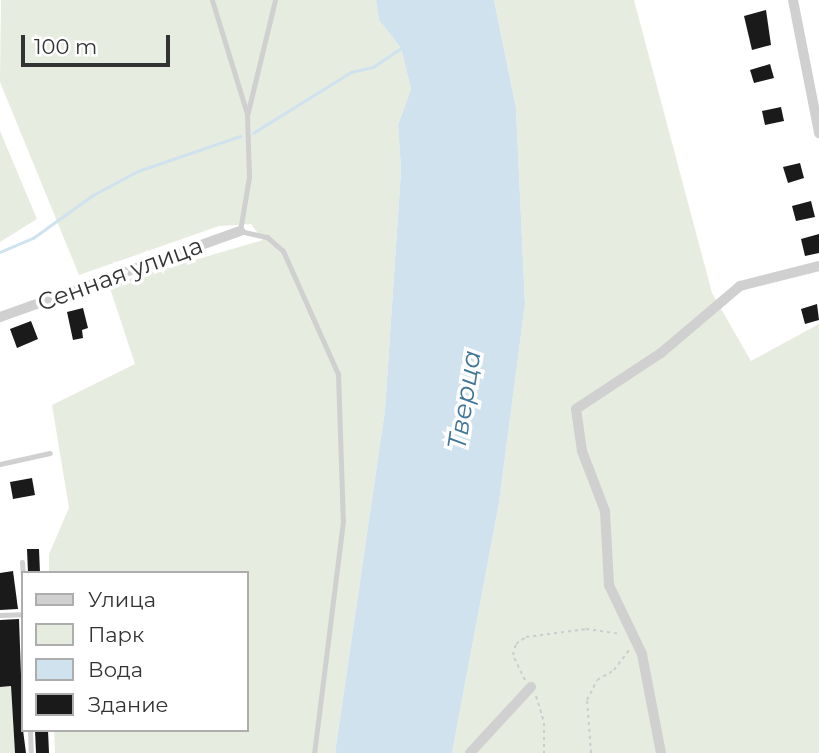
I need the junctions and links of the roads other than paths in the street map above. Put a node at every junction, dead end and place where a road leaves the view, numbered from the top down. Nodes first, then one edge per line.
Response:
1 (212, 0) edge
2 (275, 0) edge
3 (793, 0) edge
4 (247, 116) junction
5 (819, 133) edge
6 (240, 231) junction
7 (819, 267) edge
8 (0, 317) edge
9 (50, 453) dead end
10 (0, 464) edge
11 (22, 562) dead end
12 (23, 571) edge
13 (21, 614) edge
14 (0, 615) edge
15 (531, 687) road end
16 (30, 732) edge
17 (31, 753) edge
18 (314, 753) edge
19 (470, 753) edge
20 (661, 753) edge

1 - 4 lane
2 - 4 lane
3 - 5 street
4 - 6 lane
6 - 8 street, Сенная улица
6 - 18 lane
7 - 20 street
9 - 10 lane
11 - 12 lane
13 - 14 lane
15 - 19 street
16 - 17 lane

